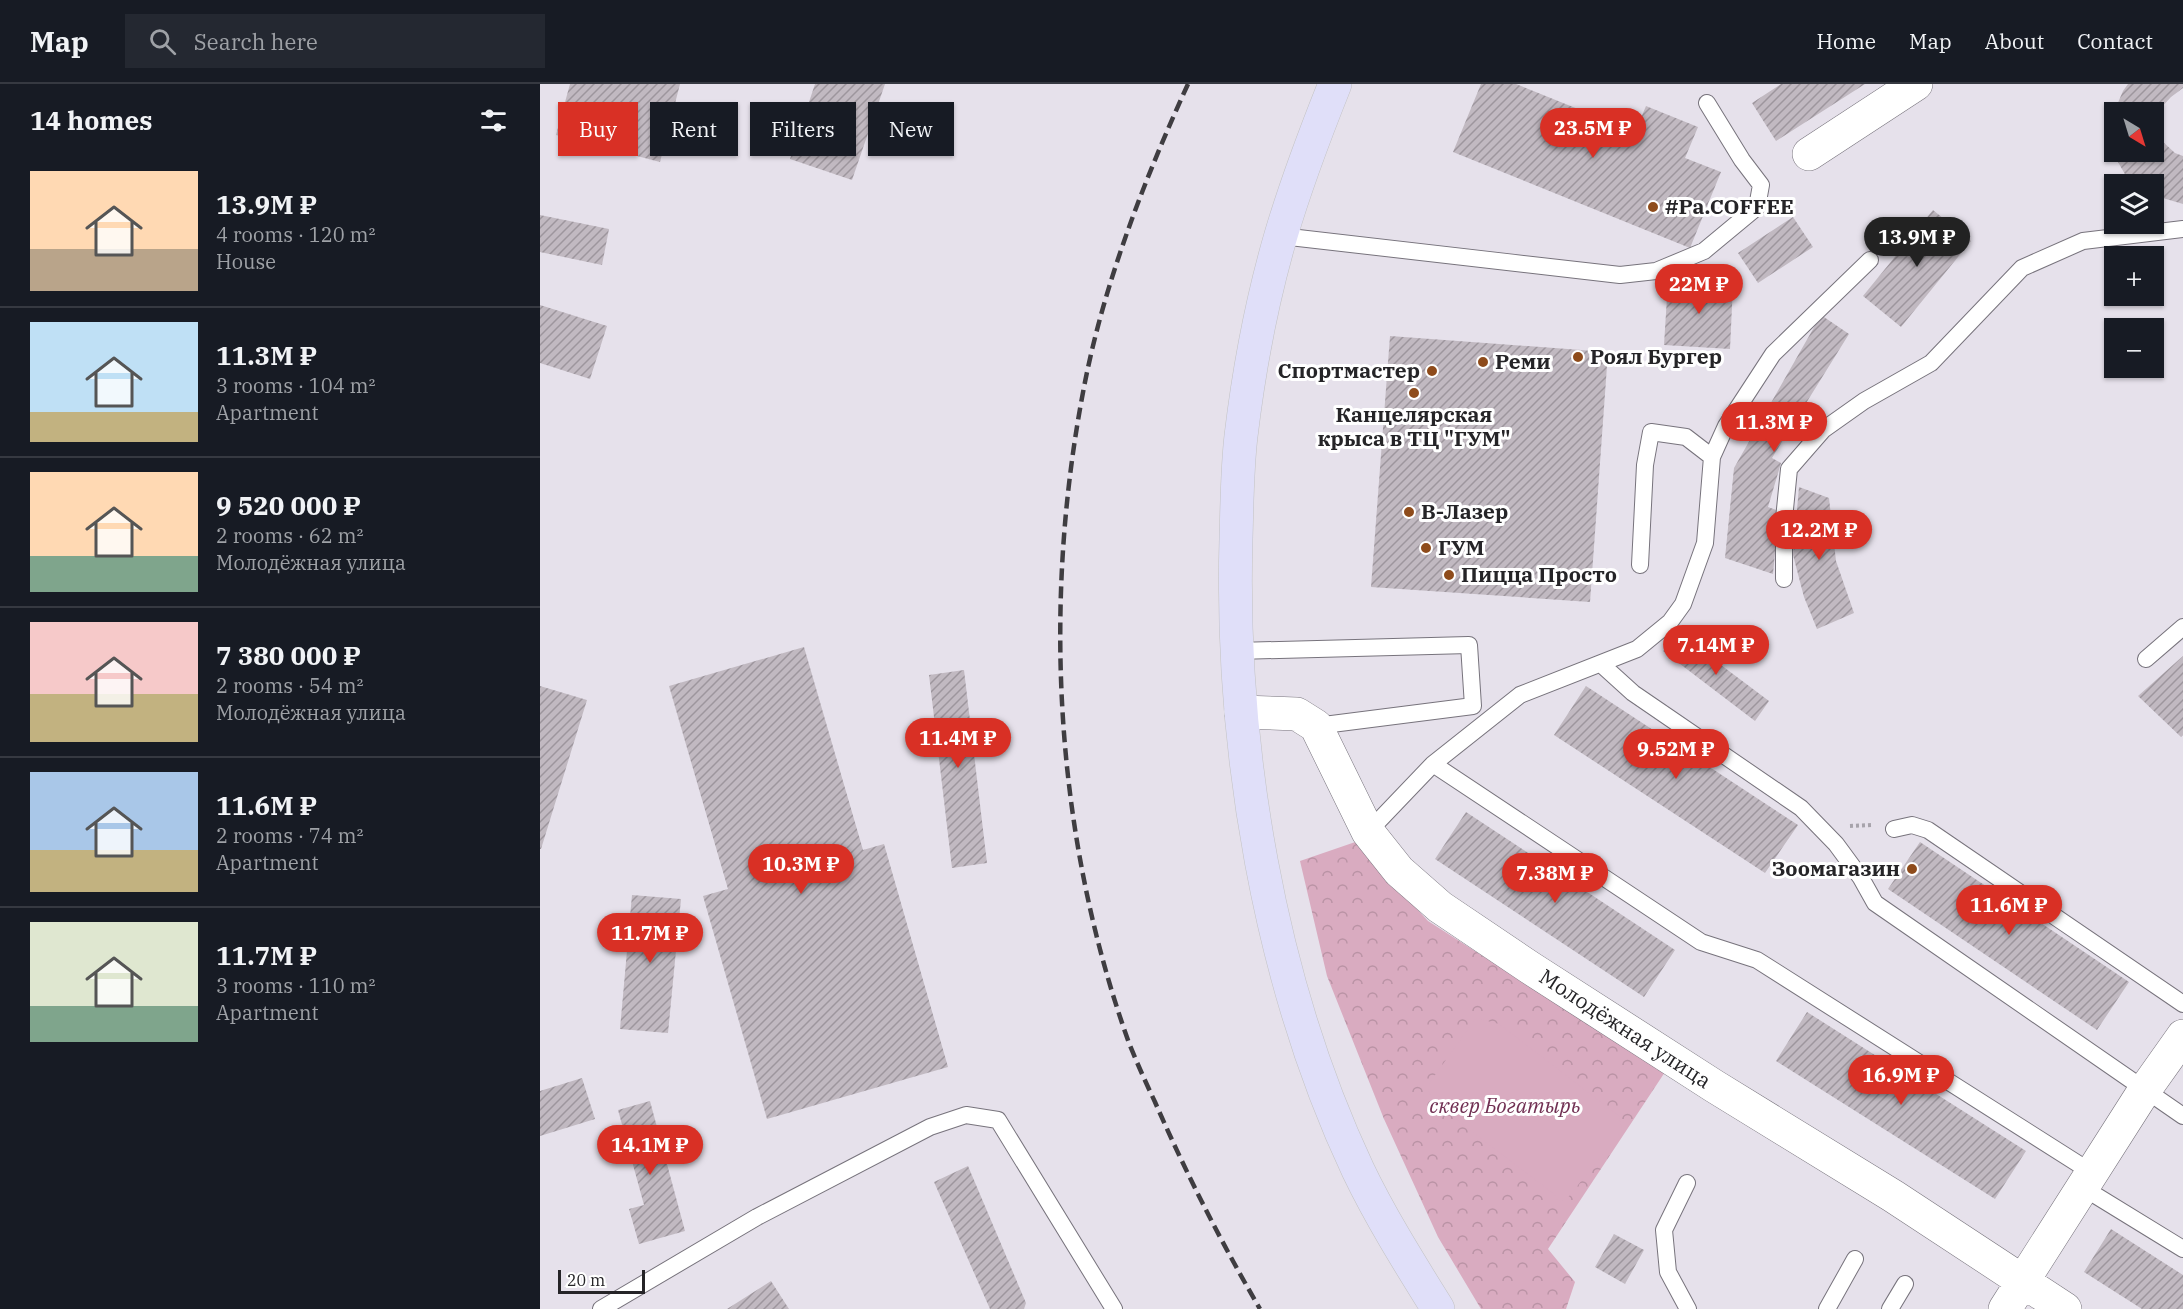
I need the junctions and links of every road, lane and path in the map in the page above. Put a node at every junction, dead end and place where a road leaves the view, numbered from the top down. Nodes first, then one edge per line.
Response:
1 (1335, 84) edge
2 (1916, 84) edge
3 (1707, 103) dead end
4 (1809, 154) dead end
5 (2183, 229) edge
6 (1281, 236) junction
7 (1870, 260) dead end
8 (1712, 457) junction
9 (1640, 565) dead end
10 (1784, 579) dead end
11 (2183, 627) edge
12 (1237, 651) junction
13 (2146, 659) dead end
14 (1600, 664) junction
15 (1241, 712) junction
16 (1316, 726) junction
17 (1433, 764) junction
18 (1894, 829) dead end
19 (1368, 832) junction
20 (2183, 1004) edge
21 (2183, 1036) edge
22 (2144, 1091) junction
23 (2183, 1116) edge
24 (2087, 1180) junction
25 (1687, 1183) dead end
26 (2183, 1249) edge
27 (1855, 1259) dead end
28 (2023, 1281) junction
29 (1905, 1284) dead end
30 (601, 1309) edge
31 (1114, 1309) edge
32 (1438, 1309) edge
33 (1689, 1309) edge
34 (1827, 1309) edge
35 (1890, 1309) edge
36 (2005, 1309) edge
37 (2065, 1309) edge

1 - 6 main road
2 - 4 street
3 - 6 lane
5 - 10 lane
6 - 12 main road
7 - 8 lane
8 - 9 lane
8 - 14 lane
11 - 13 lane
12 - 15 main road
12 - 16 lane
14 - 17 lane
14 - 22 lane
15 - 16 street
15 - 32 main road
16 - 19 street, Молодёжная улица
17 - 19 lane
17 - 24 lane
18 - 20 lane
19 - 28 street, Молодёжная улица
21 - 22 street
22 - 23 lane
22 - 24 street
24 - 26 lane
24 - 28 street
25 - 33 lane
27 - 34 lane
28 - 36 street
28 - 37 street, Молодёжная улица
29 - 35 lane
30 - 31 lane

